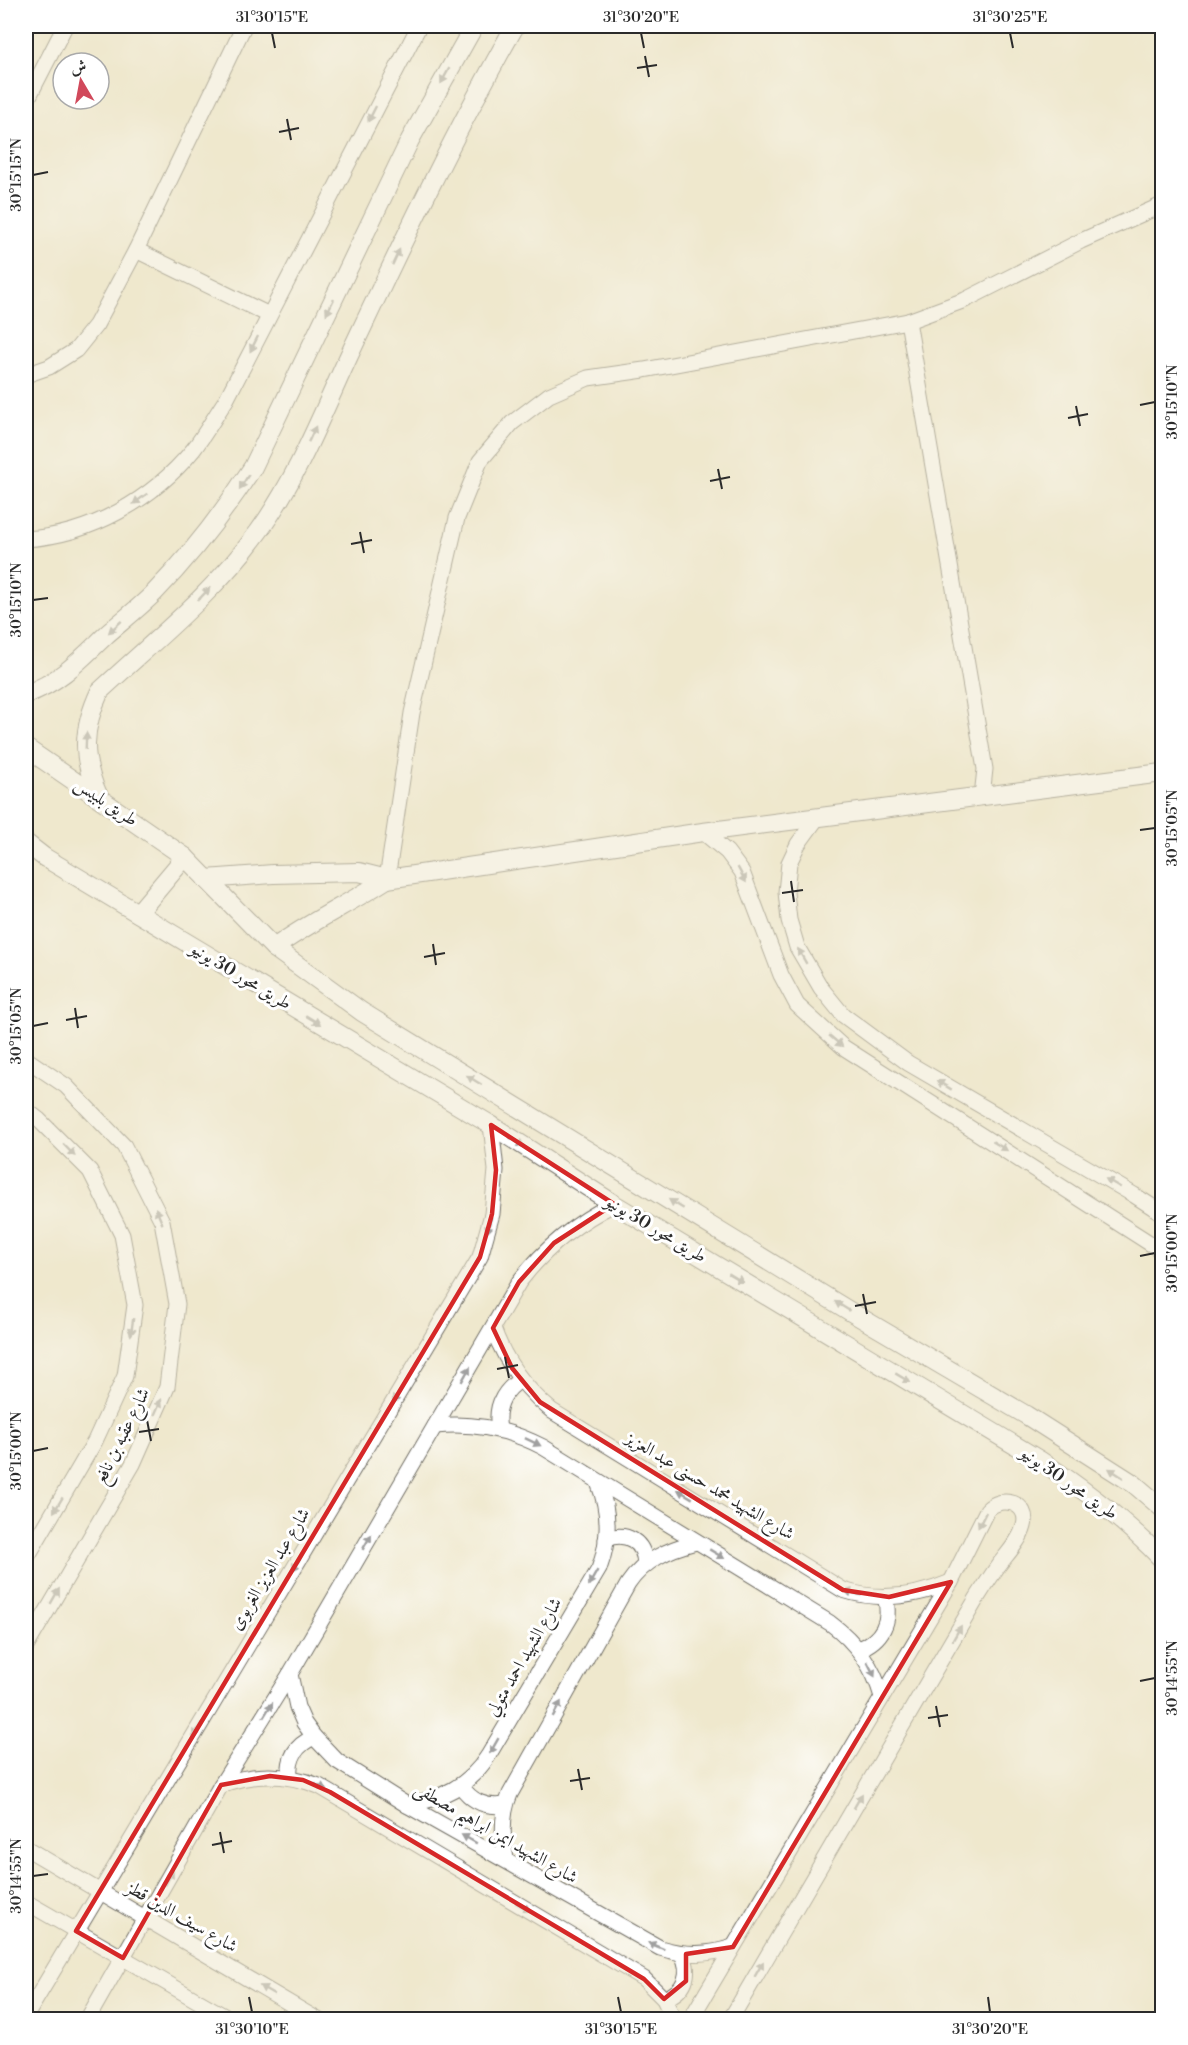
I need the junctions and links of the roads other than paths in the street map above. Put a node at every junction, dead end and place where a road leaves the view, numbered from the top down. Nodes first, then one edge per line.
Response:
1 (65, 26) edge
2 (244, 26) edge
3 (419, 26) edge
4 (474, 26) edge
5 (515, 26) edge
6 (26, 102) edge
7 (1162, 205) edge
8 (136, 250) junction
9 (269, 315) junction
10 (908, 321) junction
11 (26, 375) edge
12 (26, 539) edge
13 (26, 694) edge
14 (26, 748) edge
15 (1162, 773) edge
16 (982, 796) junction
17 (99, 797) junction
18 (817, 818) junction
19 (703, 832) junction
20 (26, 843) edge
21 (185, 857) junction
22 (206, 879) junction
23 (387, 879) junction
24 (138, 913) junction
25 (274, 948) junction
26 (26, 1059) edge
27 (26, 1110) edge
28 (491, 1125) junction
29 (614, 1204) junction
30 (1162, 1214) edge
31 (1162, 1251) edge
32 (493, 1328) junction
33 (520, 1380) junction
34 (435, 1426) junction
35 (499, 1429) junction
36 (598, 1482) junction
37 (1162, 1508) edge
38 (606, 1539) junction
39 (696, 1542) junction
40 (26, 1559) edge
41 (1162, 1559) edge
42 (645, 1564) junction
43 (951, 1582) junction
44 (885, 1597) junction
45 (26, 1647) edge
46 (859, 1649) junction
47 (290, 1674) junction
48 (882, 1697) junction
49 (314, 1737) junction
50 (290, 1777) junction
51 (221, 1785) junction
52 (461, 1786) junction
53 (407, 1805) junction
54 (506, 1805) junction
55 (26, 1848) edge
56 (506, 1859) junction
57 (100, 1892) junction
58 (26, 1902) edge
59 (146, 1919) junction
60 (76, 1931) junction
61 (733, 1947) junction
62 (682, 1954) junction
63 (123, 1958) junction
64 (664, 1999) junction
65 (26, 2016) edge
66 (87, 2019) edge
67 (231, 2019) edge
68 (318, 2019) edge
69 (675, 2019) edge
70 (690, 2019) edge
71 (730, 2019) edge

1 - 6 street
2 - 8 street
3 -> 9 street
4 -> 13 street
17 -> 5 street
7 - 10 street
8 - 9 street
8 - 11 street
9 -> 12 street
10 - 16 street
10 - 23 street
14 - 17 street, طريق بلبيس
15 - 16 street
16 - 18 street
17 - 21 street, طريق بلبيس
18 - 19 street
30 -> 18 street
19 - 23 street
19 -> 31 street
20 - 24 street
21 - 22 street, طريق محور 30 يونيو
21 - 24 street
22 - 23 street
22 - 25 street, طريق محور 30 يونيو
23 - 25 street
24 -> 28 street, طريق محور 30 يونيو
37 -> 25 street, طريق محور 30 يونيو
45 -> 26 street, شارع عقبه بن نافع
27 -> 40 street, شارع عقبه بن نافع
28 -> 29 street, طريق محور 30 يونيو
28 -> 57 street, شارع عبد العزيز الغربوى
29 - 32 street
29 -> 41 street, طريق محور 30 يونيو
32 - 33 street, شارع الشهيد محمد حسنى عبد العزيز
34 -> 32 street
33 - 35 street
44 -> 33 street, شارع الشهيد محمد حسنى عبد العزيز
34 - 35 street
47 -> 34 street
35 -> 36 street
36 - 38 street, شارع الشهيد احمد متولي
36 - 39 street
38 - 42 street
38 -> 52 street, شارع الشهيد احمد متولي
39 - 42 street
39 -> 46 street
54 -> 42 street
43 - 44 street, شارع الشهيد محمد حسنى عبد العزيز
43 - 48 street
71 -> 43 street
44 - 46 street
46 -> 48 street
47 - 49 street, شارع الشهيد ايمن ابراهيم مصطفى
51 -> 47 street
48 - 61 street
49 - 50 street
49 - 53 street, شارع الشهيد ايمن ابراهيم مصطفى
50 - 51 street
50 -> 64 street
59 -> 51 street
52 - 53 street, شارع الشهيد احمد متولي
52 - 54 street
56 -> 53 street, شارع الشهيد ايمن ابراهيم مصطفى
54 - 56 street
55 - 57 street, شارع سيف الدين قطز
62 -> 56 street, شارع الشهيد ايمن ابراهيم مصطفى
57 - 59 street, شارع سيف الدين قطز
57 - 60 street, شارع عبد العزيز الغربوى
58 - 60 street
59 - 63 street
68 -> 59 street, شارع سيف الدين قطز
60 - 63 street
60 - 65 street, شارع عبد العزيز الغربوى
61 - 62 street, شارع الشهيد ايمن ابراهيم مصطفى
61 - 70 street
62 - 64 street
63 - 66 street
63 - 67 street
64 - 69 street

